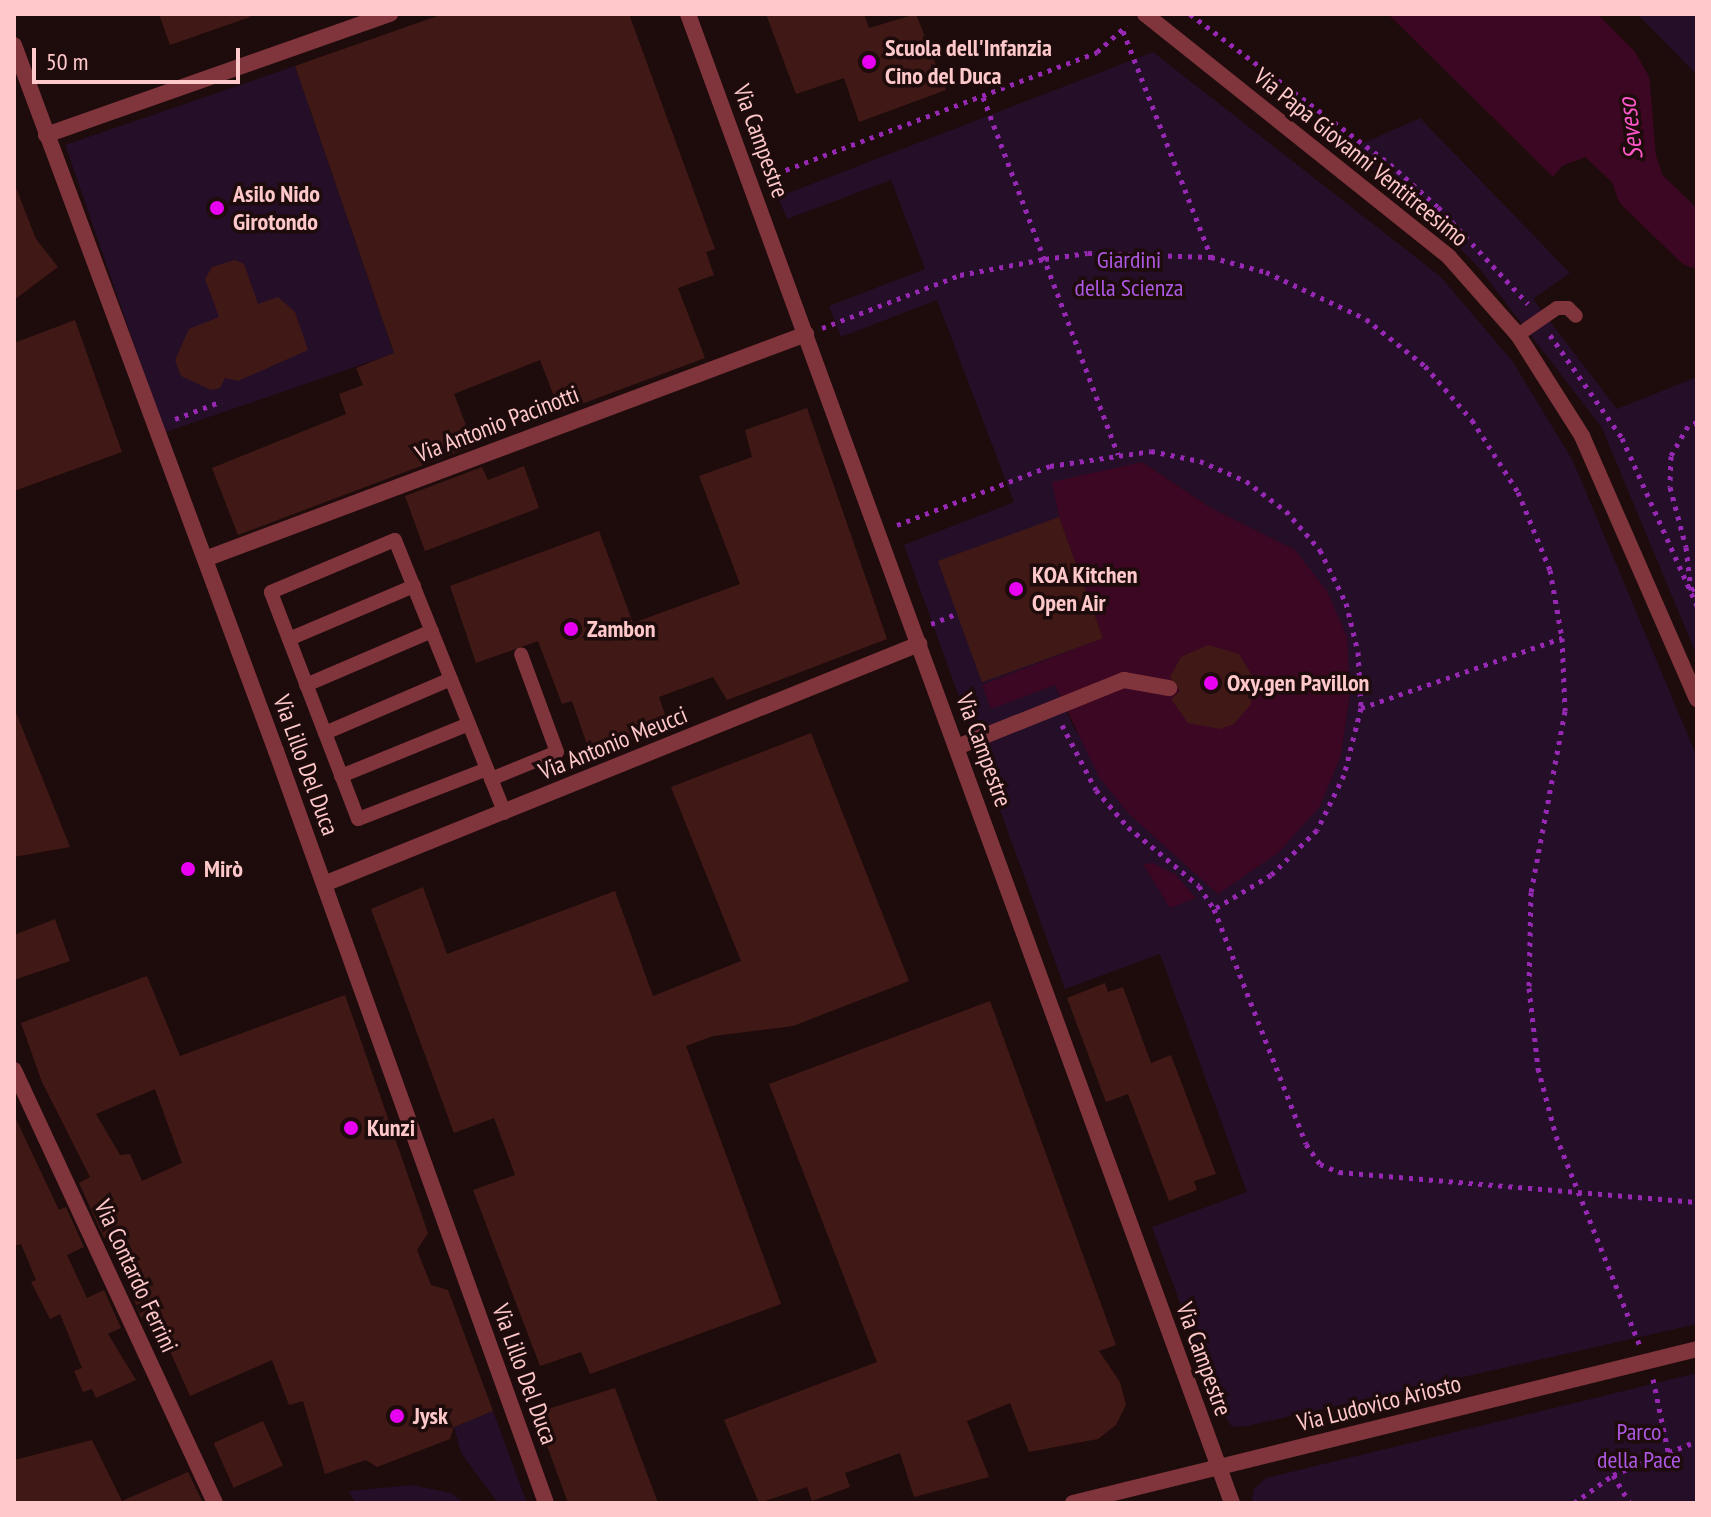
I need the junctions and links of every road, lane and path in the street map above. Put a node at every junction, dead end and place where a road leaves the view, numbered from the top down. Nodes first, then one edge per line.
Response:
1 (390, 14) edge
2 (688, 14) edge
3 (1135, 14) edge
4 (1145, 14) edge
5 (1123, 30) junction
6 (14, 45) edge
7 (983, 97) junction
8 (46, 135) junction
9 (751, 183) junction
10 (1211, 257) junction
11 (1045, 259) junction
12 (1576, 316) dead end
13 (806, 334) junction
14 (1518, 335) junction
15 (222, 401) dead end
16 (169, 421) dead end
17 (1697, 422) edge
18 (1118, 454) junction
19 (879, 533) junction
20 (205, 559) junction
21 (414, 586) junction
22 (1697, 587) edge
23 (432, 631) junction
24 (1562, 638) junction
25 (289, 639) junction
26 (919, 644) junction
27 (521, 654) dead end
28 (451, 679) junction
29 (306, 685) junction
30 (1169, 688) dead end
31 (1697, 699) edge
32 (1059, 706) junction
33 (1361, 708) junction
34 (469, 724) junction
35 (325, 733) junction
36 (957, 747) junction
37 (489, 774) junction
38 (341, 776) junction
39 (505, 813) junction
40 (324, 884) junction
41 (1214, 909) junction
42 (14, 1070) edge
43 (1576, 1190) junction
44 (1697, 1202) edge
45 (1697, 1349) edge
46 (1646, 1362) junction
47 (1697, 1441) edge
48 (1668, 1451) junction
49 (1219, 1468) junction
50 (1613, 1475) junction
51 (215, 1503) edge
52 (546, 1503) edge
53 (1073, 1503) edge
54 (1232, 1503) edge
55 (1574, 1503) edge
56 (1630, 1503) edge

1 - 8 street
2 - 9 street, Via Campestre
3 - 5 path
4 - 14 street, Via Papa Giovanni Ventitreesimo
5 - 7 path
5 - 10 path
6 - 8 street, Via Lillo Del Duca
7 - 9 path
7 - 11 path
8 - 20 street, Via Lillo Del Duca
9 - 13 street, Via Campestre
10 - 11 path
10 - 24 path
11 - 13 path
11 - 18 path
12 - 14 lane
13 - 19 street, Via Campestre
13 - 20 street, Via Antonio Pacinotti
14 - 31 street, Via Papa Giovanni Ventitreesimo
15 - 16 path
17 - 22 path
18 - 19 path
18 - 33 path
19 - 26 street, Via Campestre
20 - 40 street, Via Lillo Del Duca
21 - 23 lane
21 - 25 lane
21 - 25 lane
23 - 28 lane
23 - 29 lane
24 - 33 path
24 - 43 path
25 - 29 lane
26 - 36 street, Via Campestre
26 - 39 street, Via Antonio Meucci
27 - 37 lane
28 - 34 lane
28 - 35 lane
29 - 35 lane
30 - 32 street
32 - 36 street
32 - 41 path
33 - 41 path
34 - 37 lane
34 - 38 lane
35 - 38 lane
36 - 49 street, Via Campestre
37 - 38 lane
37 - 39 lane
39 - 40 street, Via Antonio Meucci
40 - 52 street, Via Lillo Del Duca
41 - 43 path
42 - 51 street, Via Contardo Ferrini
43 - 44 path
43 - 46 path
45 - 46 street, Via Ludovico Ariosto
46 - 48 path
46 - 49 street, Via Ludovico Ariosto
47 - 48 path
48 - 50 path
49 - 53 street, Via Ludovico Ariosto
49 - 54 street, Via Campestre
50 - 55 path
50 - 56 path

